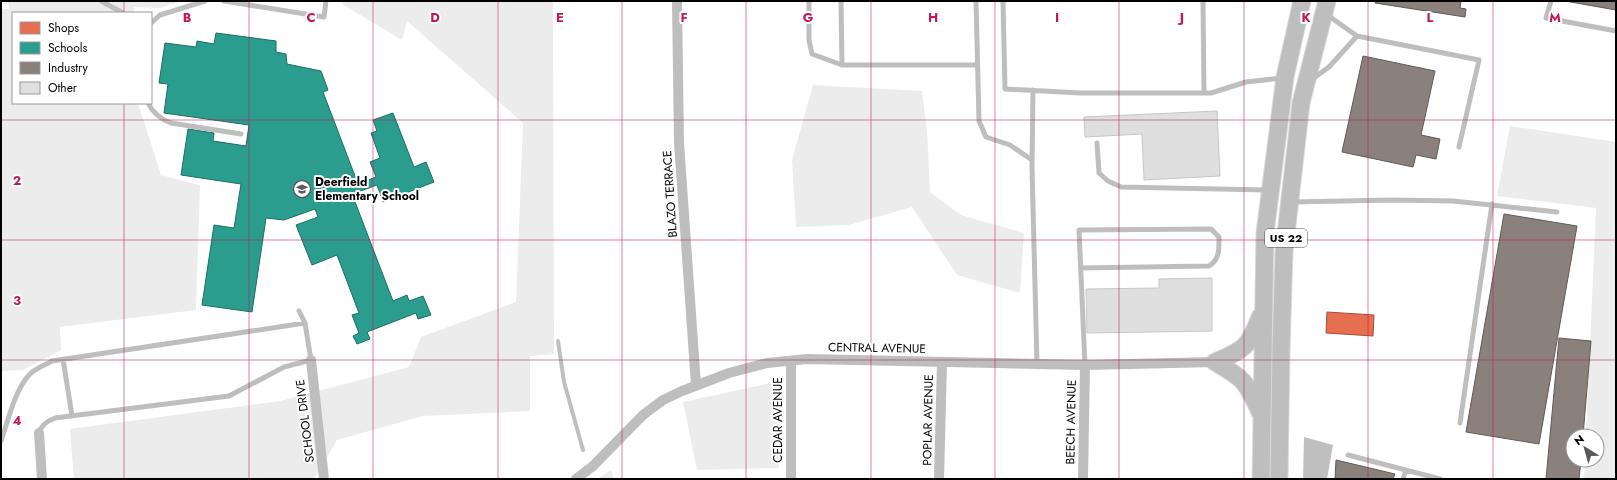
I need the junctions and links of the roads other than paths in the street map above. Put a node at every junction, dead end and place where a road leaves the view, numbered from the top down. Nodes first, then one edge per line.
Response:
1 (101, 1) edge
2 (205, 1) edge
3 (224, 1) edge
4 (326, 1) edge
5 (677, 1) edge
6 (809, 1) edge
7 (841, 1) edge
8 (976, 1) edge
9 (1003, 1) edge
10 (1203, 1) edge
11 (1302, 1) edge
12 (1551, 1) edge
13 (1325, 6) edge
14 (121, 12) edge
15 (152, 22) edge
16 (1616, 31) edge
17 (1357, 36) junction
18 (977, 64) junction
19 (842, 66) junction
20 (1285, 77) junction
21 (1306, 84) junction
22 (1033, 90) junction
23 (1204, 93) junction
24 (149, 104) edge
25 (241, 134) dead end
26 (1097, 143) dead end
27 (1459, 147) dead end
28 (1032, 160) junction
29 (1270, 190) junction
30 (1290, 202) junction
31 (1492, 204) junction
32 (1557, 212) dead end
33 (1081, 268) junction
34 (1264, 307) junction
35 (299, 312) dead end
36 (305, 323) junction
37 (63, 359) junction
38 (311, 360) junction
39 (791, 361) junction
40 (942, 362) junction
41 (1215, 362) junction
42 (1036, 364) junction
43 (1085, 365) junction
44 (696, 385) junction
45 (72, 416) junction
46 (1262, 416) junction
47 (1460, 423) dead end
48 (39, 433) joint
49 (1, 440) edge
50 (1348, 455) dead end
51 (1406, 470) junction
52 (42, 479) edge
53 (324, 479) edge
54 (576, 479) edge
55 (791, 479) edge
56 (940, 479) edge
57 (1083, 479) edge
58 (1261, 479) edge
59 (1280, 479) edge
60 (1403, 479) edge
61 (1440, 479) edge

1 - 14 lane
2 - 15 lane
3 - 4 lane
5 - 44 street, BLAZO TERRACE
6 - 19 lane
7 - 19 lane
8 - 18 lane
9 - 22 lane
10 - 23 lane
11 - 20 highway, US 22
12 - 16 lane
13 - 17 lane
13 - 21 highway, US 22
17 - 21 lane
17 - 27 lane
18 - 19 lane
18 - 28 lane
20 - 23 lane
20 - 29 highway, US 22
21 - 30 highway, US 22
22 - 23 lane
22 - 28 lane
24 - 25 lane
26 - 29 lane
28 - 42 lane
29 - 34 highway, US 22
30 - 31 lane
30 - 59 highway, US 22
31 - 32 lane
31 - 47 lane
33 - 33 lane
33 - 43 lane
34 - 41 highway
34 - 46 highway, US 22
35 - 36 lane
36 - 37 lane
36 - 38 lane
37 - 45 lane
37 - 49 lane
38 - 45 lane
38 - 53 street, SCHOOL DRIVE
39 - 40 street, CENTRAL AVENUE
39 - 44 street, CENTRAL AVENUE
39 - 55 street, CEDAR AVENUE
40 - 42 street, CENTRAL AVENUE
40 - 56 street, POPLAR AVENUE
41 - 43 street, CENTRAL AVENUE
41 - 46 highway
42 - 43 street, CENTRAL AVENUE
43 - 57 street, BEECH AVENUE
44 - 54 street, CENTRAL AVENUE
45 - 48 lane
46 - 58 highway, US 22
48 - 52 street
50 - 51 lane
51 - 60 lane
51 - 61 lane

